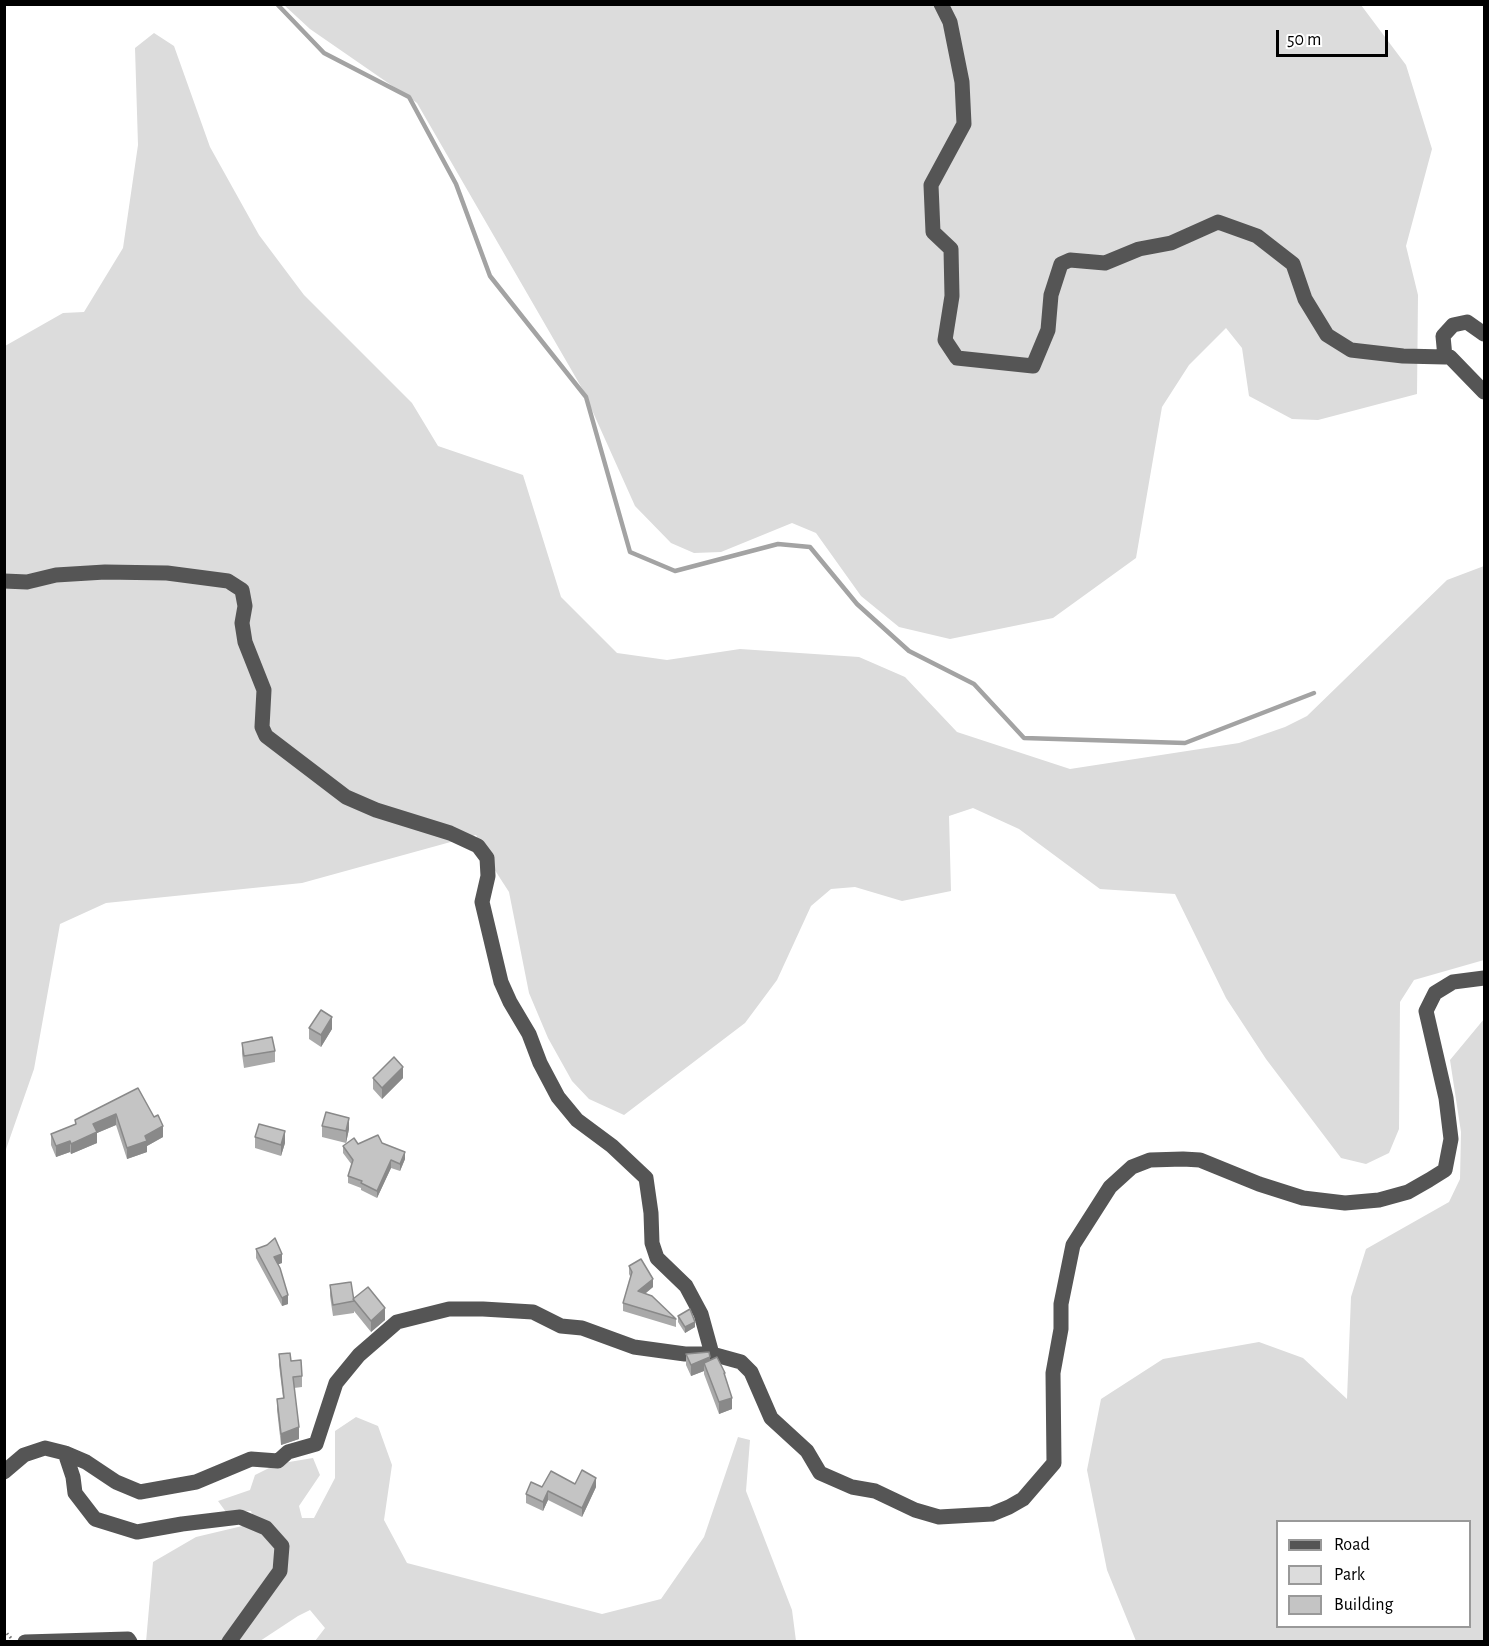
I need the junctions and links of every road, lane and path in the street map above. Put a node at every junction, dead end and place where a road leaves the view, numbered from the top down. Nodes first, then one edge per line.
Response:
1 (941, 4) edge
2 (1485, 334) edge
3 (1445, 357) junction
4 (1485, 392) edge
5 (4, 581) edge
6 (1485, 978) edge
7 (712, 1354) junction
8 (65, 1453) junction
9 (4, 1472) edge
10 (4, 1630) edge
11 (15, 1641) edge
12 (25, 1641) edge
13 (129, 1641) edge
14 (229, 1641) edge

1 - 3 street
2 - 3 street
3 - 4 street
5 - 7 street
6 - 7 street
7 - 8 street
8 - 9 street
8 - 14 street
10 - 11 path
12 - 13 street

